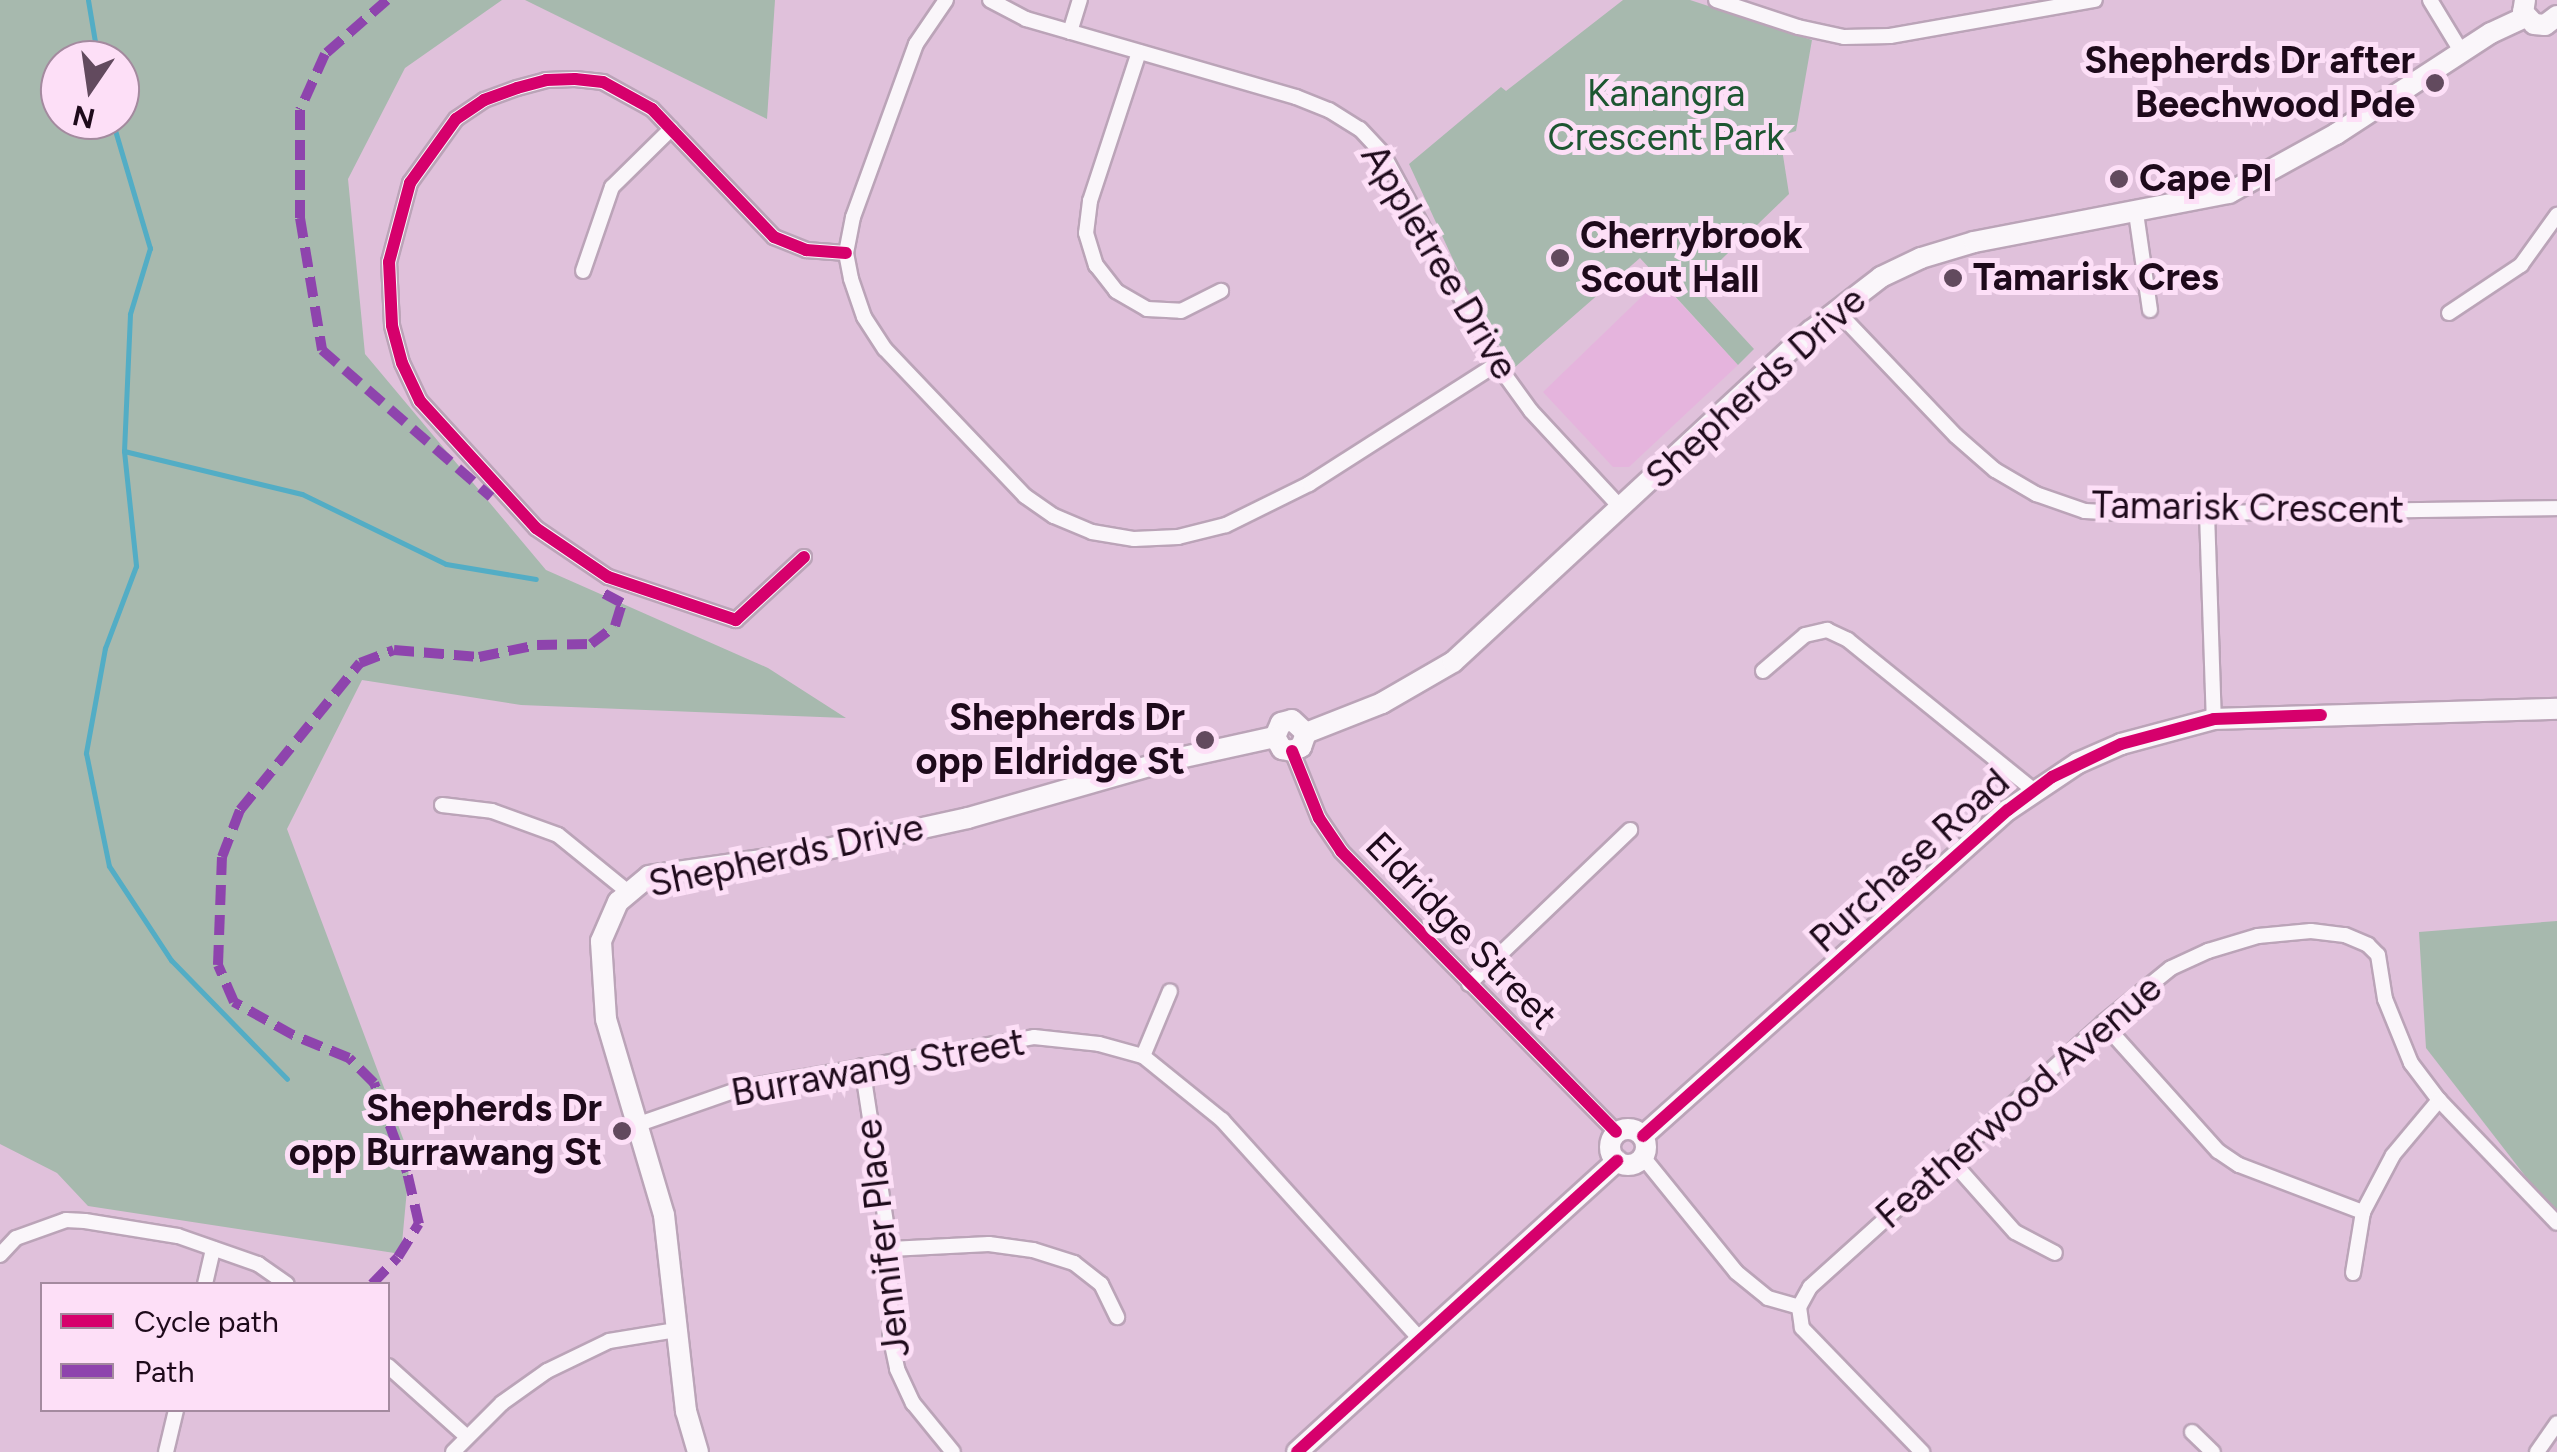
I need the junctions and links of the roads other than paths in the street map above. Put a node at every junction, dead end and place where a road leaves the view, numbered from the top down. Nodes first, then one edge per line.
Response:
1 (946, 0) edge
2 (990, 0) edge
3 (1080, 0) edge
4 (1716, 0) edge
5 (2095, 0) edge
6 (2430, 0) edge
7 (2525, 9) edge
8 (2555, 25) edge
9 (1070, 32) junction
10 (2461, 51) junction
11 (1140, 52) junction
12 (671, 129) junction
13 (2136, 213) junction
14 (2557, 215) edge
15 (846, 253) junction
16 (583, 271) dead end
17 (1221, 291) dead end
18 (1835, 309) junction
19 (2150, 310) dead end
20 (2449, 313) dead end
21 (1496, 364) junction
22 (1621, 508) junction
23 (2557, 508) edge
24 (2207, 513) junction
25 (804, 557) dead end
26 (1764, 671) dead end
27 (2557, 710) edge
28 (2214, 719) junction
29 (1306, 733) junction
30 (1275, 737) junction
31 (1292, 751) junction
32 (2033, 790) junction
33 (442, 805) dead end
34 (1630, 830) dead end
35 (627, 891) junction
36 (1469, 984) junction
37 (1170, 991) dead end
38 (2103, 1023) junction
39 (1143, 1056) junction
40 (862, 1066) junction
41 (2440, 1100) junction
42 (636, 1125) junction
43 (1616, 1132) junction
44 (1643, 1147) junction
45 (1951, 1160) junction
46 (1617, 1161) junction
47 (2363, 1212) junction
48 (2557, 1223) edge
49 (890, 1248) junction
50 (214, 1249) junction
51 (2055, 1253) dead end
52 (0, 1254) edge
53 (2353, 1272) dead end
54 (206, 1282) edge
55 (285, 1282) edge
56 (1798, 1307) junction
57 (1116, 1317) dead end
58 (676, 1330) junction
59 (1422, 1341) junction
60 (390, 1368) edge
61 (176, 1412) edge
62 (2557, 1423) edge
63 (2192, 1432) dead end
64 (466, 1436) junction
65 (166, 1452) edge
66 (453, 1452) edge
67 (698, 1452) edge
68 (953, 1452) edge
69 (1297, 1452) edge
70 (1922, 1452) edge
71 (2213, 1452) edge
72 (2537, 1452) edge

1 - 15 street
2 - 9 street, Appletree Drive
3 - 9 street
4 - 5 street
6 - 10 street
7 - 8 main road
7 - 10 main road, Shepherds Drive
9 - 11 street, Appletree Drive
10 - 13 main road, Shepherds Drive
11 - 17 street
11 - 21 street, Appletree Drive
12 - 15 street
12 - 16 street
12 - 25 street
13 - 18 main road, Shepherds Drive
13 - 19 street
14 - 20 street
15 - 21 street
18 - 22 main road, Shepherds Drive
18 - 24 street, Tamarisk Crescent
21 - 22 street, Appletree Drive
22 - 29 main road, Shepherds Drive
23 - 24 street, Tamarisk Crescent
24 - 28 street
26 - 32 street
27 - 28 main road, Purchase Road
28 - 32 main road, Purchase Road
29 - 30 main road
29 - 31 main road
30 - 31 main road
30 - 35 main road, Shepherds Drive
31 - 36 street, Eldridge Street
32 - 44 main road, Purchase Road
33 - 35 street
34 - 36 street
35 - 42 main road, Shepherds Drive
36 - 43 street, Eldridge Street
37 - 39 street
38 - 41 street, Featherwood Avenue
38 - 45 street, Featherwood Avenue
38 - 47 street
39 - 40 street, Burrawang Street
39 - 59 street, Burrawang Street
40 - 42 street, Burrawang Street
40 - 49 street, Jennifer Place
41 - 47 street
41 - 48 street
42 - 58 main road, Shepherds Drive
43 - 44 main road
43 - 46 main road
44 - 46 main road
44 - 56 street
45 - 51 street
45 - 56 street, Featherwood Avenue
46 - 59 main road
47 - 53 street
49 - 57 street
49 - 68 street, Jennifer Place
50 - 52 street
50 - 54 street
50 - 55 street
56 - 70 street
58 - 64 street
58 - 67 main road, Shepherds Drive
59 - 69 main road
60 - 64 street
61 - 65 street
62 - 72 street
63 - 71 street
64 - 66 street

